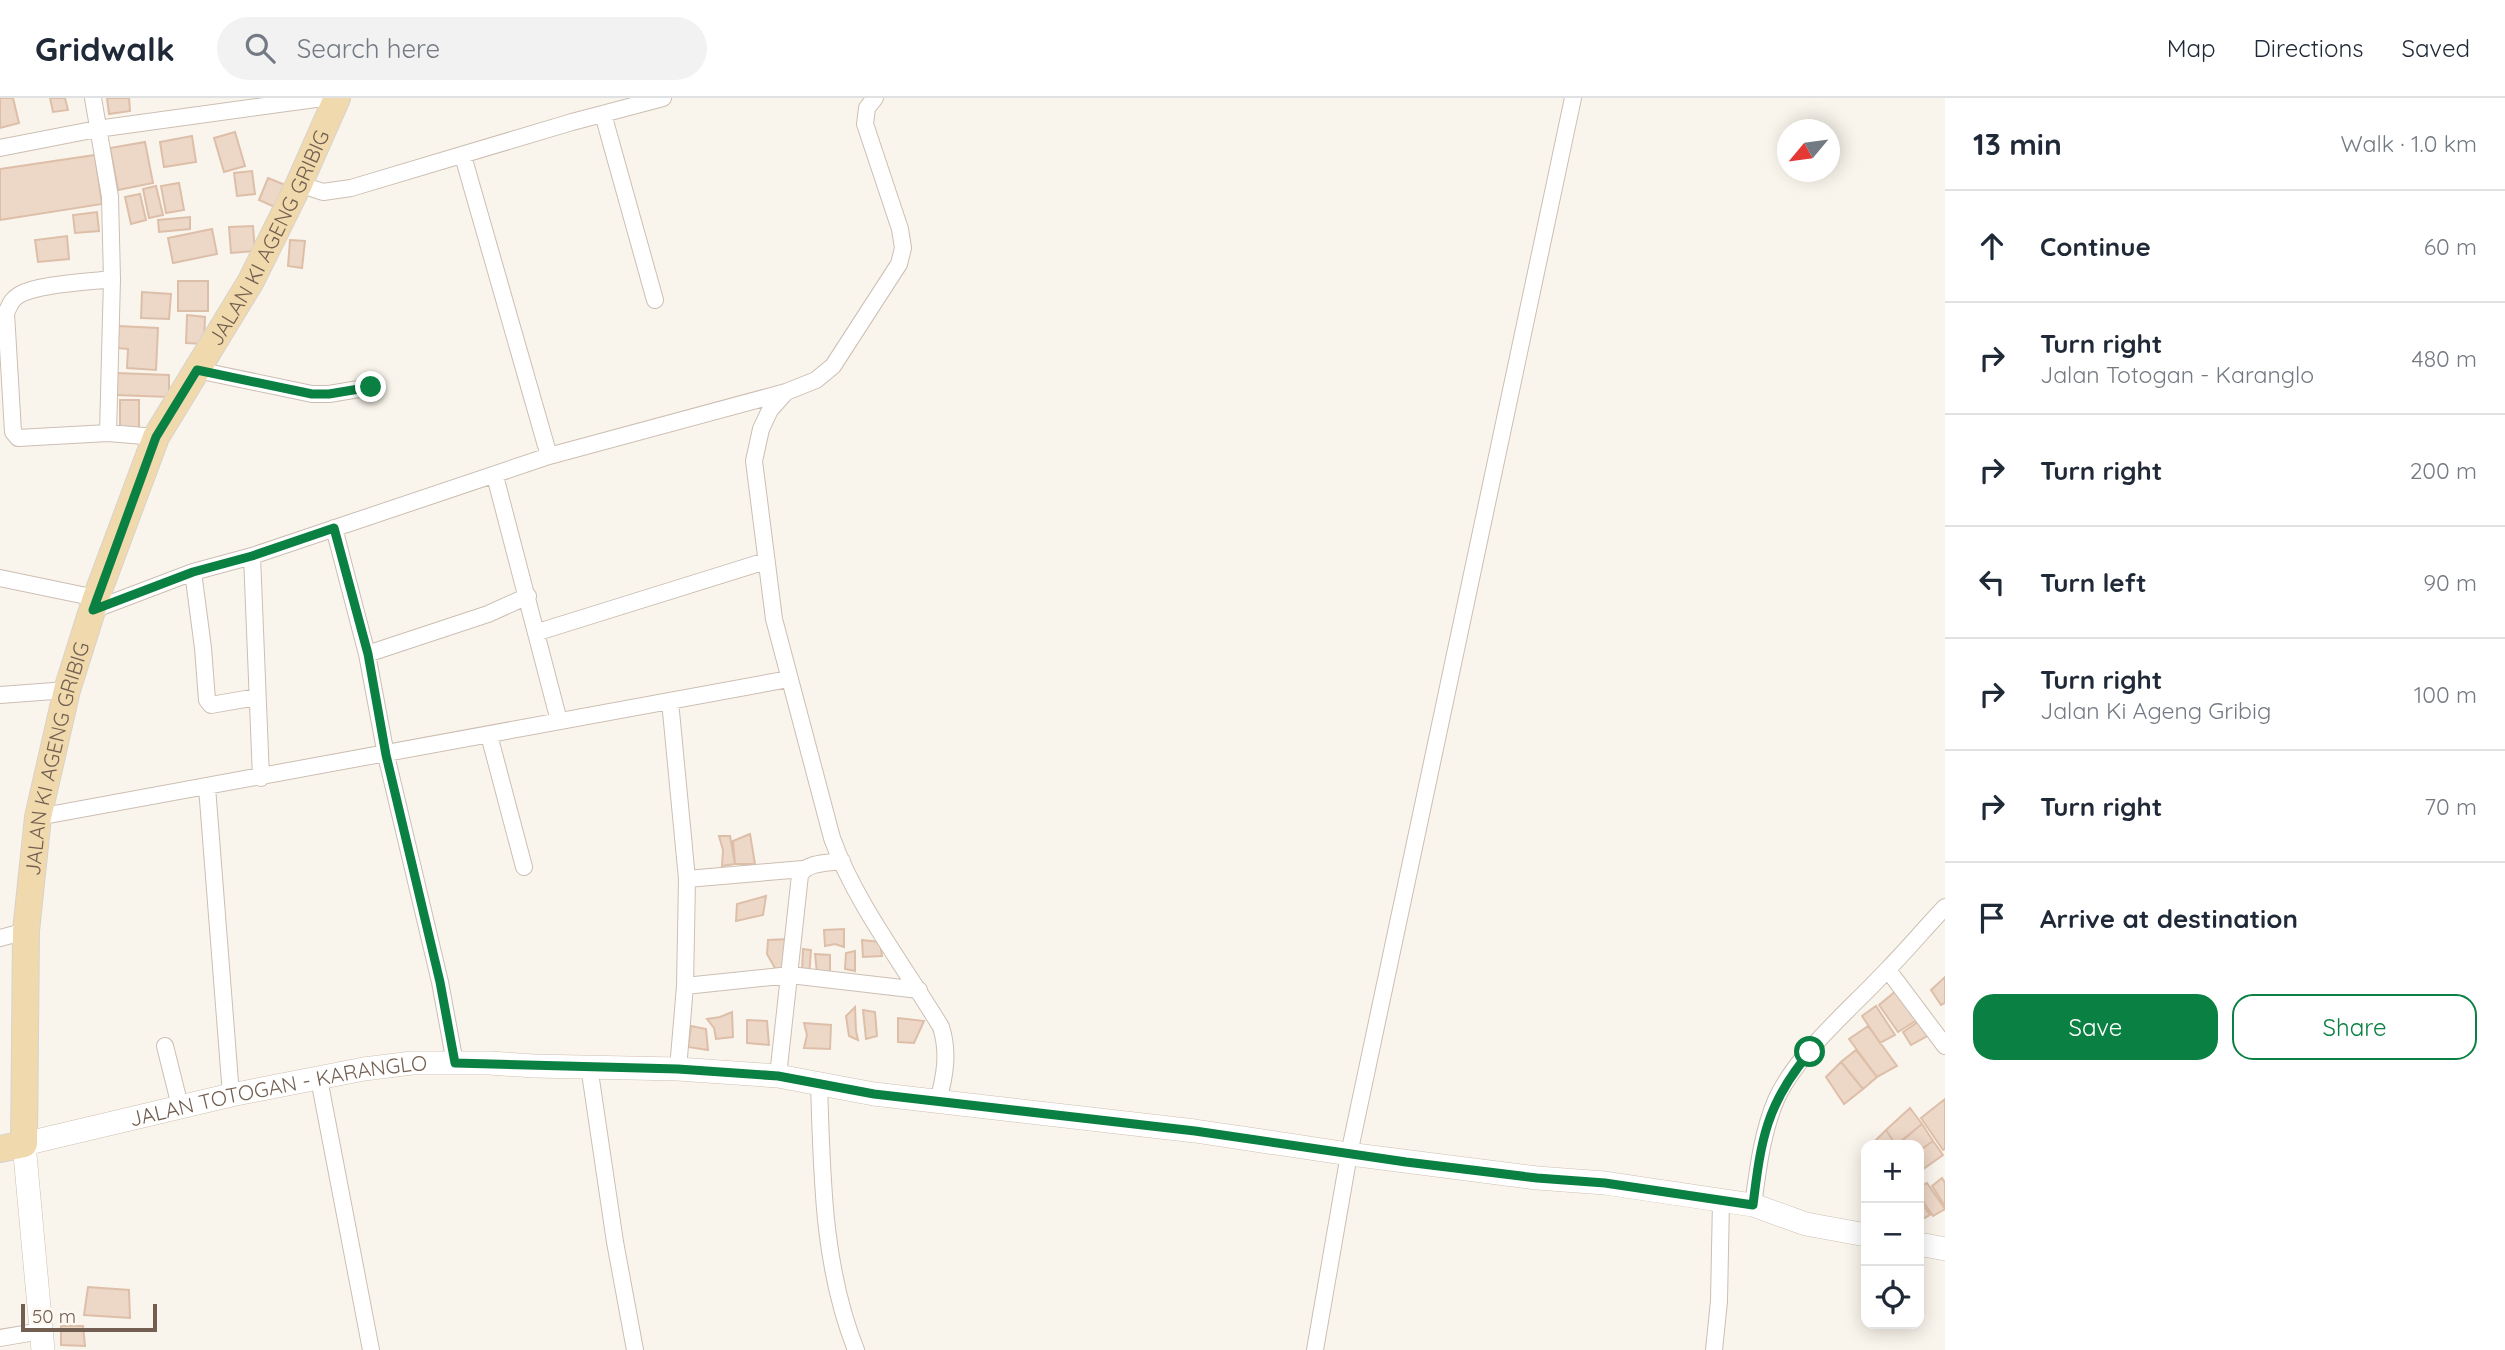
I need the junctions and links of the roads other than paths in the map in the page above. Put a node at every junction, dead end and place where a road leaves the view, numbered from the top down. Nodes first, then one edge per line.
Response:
1 (93, 98) edge
2 (323, 98) edge
3 (338, 98) edge
4 (663, 98) edge
5 (875, 98) edge
6 (1573, 98) edge
7 (212, 106) edge
8 (603, 114) junction
9 (97, 129) junction
10 (0, 148) edge
11 (463, 156) junction
12 (299, 184) junction
13 (112, 279) junction
14 (656, 300) dead end
15 (197, 370) junction
16 (371, 387) dead end
17 (786, 392) junction
18 (108, 433) junction
19 (156, 437) junction
20 (549, 456) junction
21 (495, 476) junction
22 (334, 528) junction
23 (252, 556) junction
24 (766, 561) junction
25 (193, 572) junction
26 (0, 578) edge
27 (528, 596) junction
28 (94, 604) junction
29 (538, 632) junction
30 (368, 654) junction
31 (789, 679) junction
32 (67, 690) junction
33 (0, 695) edge
34 (257, 697) junction
35 (670, 701) junction
36 (559, 721) junction
37 (489, 735) junction
38 (386, 755) junction
39 (261, 778) junction
40 (207, 787) junction
41 (38, 817) junction
42 (842, 861) junction
43 (524, 867) dead end
44 (803, 869) junction
45 (687, 879) junction
46 (1945, 907) edge
47 (26, 931) junction
48 (0, 938) edge
49 (1888, 970) junction
50 (790, 975) junction
51 (685, 986) junction
52 (919, 990) junction
53 (165, 1046) dead end
54 (1945, 1046) edge
55 (455, 1063) junction
56 (589, 1066) junction
57 (678, 1069) junction
58 (778, 1076) junction
59 (319, 1079) junction
60 (819, 1083) junction
61 (231, 1095) junction
62 (938, 1101) junction
63 (180, 1106) junction
64 (12, 1147) edge
65 (1349, 1154) junction
66 (1735, 1202) junction
67 (1861, 1234) edge
68 (0, 1338) edge
69 (42, 1340) edge
70 (371, 1350) edge
71 (635, 1350) edge
72 (856, 1350) edge
73 (1315, 1350) edge
74 (1714, 1350) edge

1 - 9 street
2 - 7 street
3 - 12 main road, JALAN KI AGENG GRIBIG
4 - 8 street
5 - 17 street
6 - 65 street
7 - 9 street
8 - 11 street
8 - 14 street
9 - 10 street
9 - 13 street
11 - 12 street
11 - 20 street
12 - 15 main road, JALAN KI AGENG GRIBIG
13 - 18 street
13 - 18 street
15 - 16 street
15 - 19 main road, JALAN KI AGENG GRIBIG
17 - 20 street
17 - 24 street
18 - 19 street
19 - 28 main road, JALAN KI AGENG GRIBIG
20 - 21 street
21 - 22 street
21 - 27 street
22 - 23 street
22 - 30 street
23 - 25 street
23 - 34 street
24 - 29 street
24 - 31 street
25 - 28 street
25 - 34 street
26 - 28 street
27 - 29 street
27 - 30 street
28 - 32 main road, JALAN KI AGENG GRIBIG
29 - 36 street
30 - 38 street
31 - 35 street
31 - 42 street
32 - 33 street
32 - 41 main road, JALAN KI AGENG GRIBIG
34 - 39 street
35 - 36 street
35 - 45 street
36 - 37 street
37 - 38 street
37 - 43 street
38 - 39 street
38 - 55 street
39 - 40 street
40 - 41 street
40 - 61 street
41 - 47 main road, JALAN KI AGENG GRIBIG
42 - 44 street
42 - 52 street
44 - 45 street
44 - 50 street
45 - 51 street
46 - 49 street
47 - 48 street
47 - 64 main road, JALAN KI AGENG GRIBIG
49 - 54 street
49 - 66 street
50 - 51 street
50 - 52 street
50 - 58 street
51 - 57 street
52 - 62 street
53 - 63 street
55 - 56 main road, JALAN TOTOGAN - KARANGLO
55 - 59 main road, JALAN TOTOGAN - KARANGLO
56 - 57 main road, JALAN TOTOGAN - KARANGLO
56 - 71 street
57 - 58 main road, JALAN TOTOGAN - KARANGLO
58 - 60 main road, JALAN TOTOGAN - KARANGLO
59 - 61 main road, JALAN TOTOGAN - KARANGLO
59 - 70 street
60 - 62 main road, JALAN TOTOGAN - KARANGLO
60 - 72 street
61 - 63 main road, JALAN TOTOGAN - KARANGLO
62 - 65 main road, JALAN TOTOGAN - KARANGLO
63 - 64 main road, JALAN TOTOGAN - KARANGLO
64 - 69 main road
65 - 66 main road, JALAN TOTOGAN - KARANGLO
65 - 73 street
66 - 67 main road, JALAN TOTOGAN - KARANGLO
66 - 74 street
68 - 69 street

